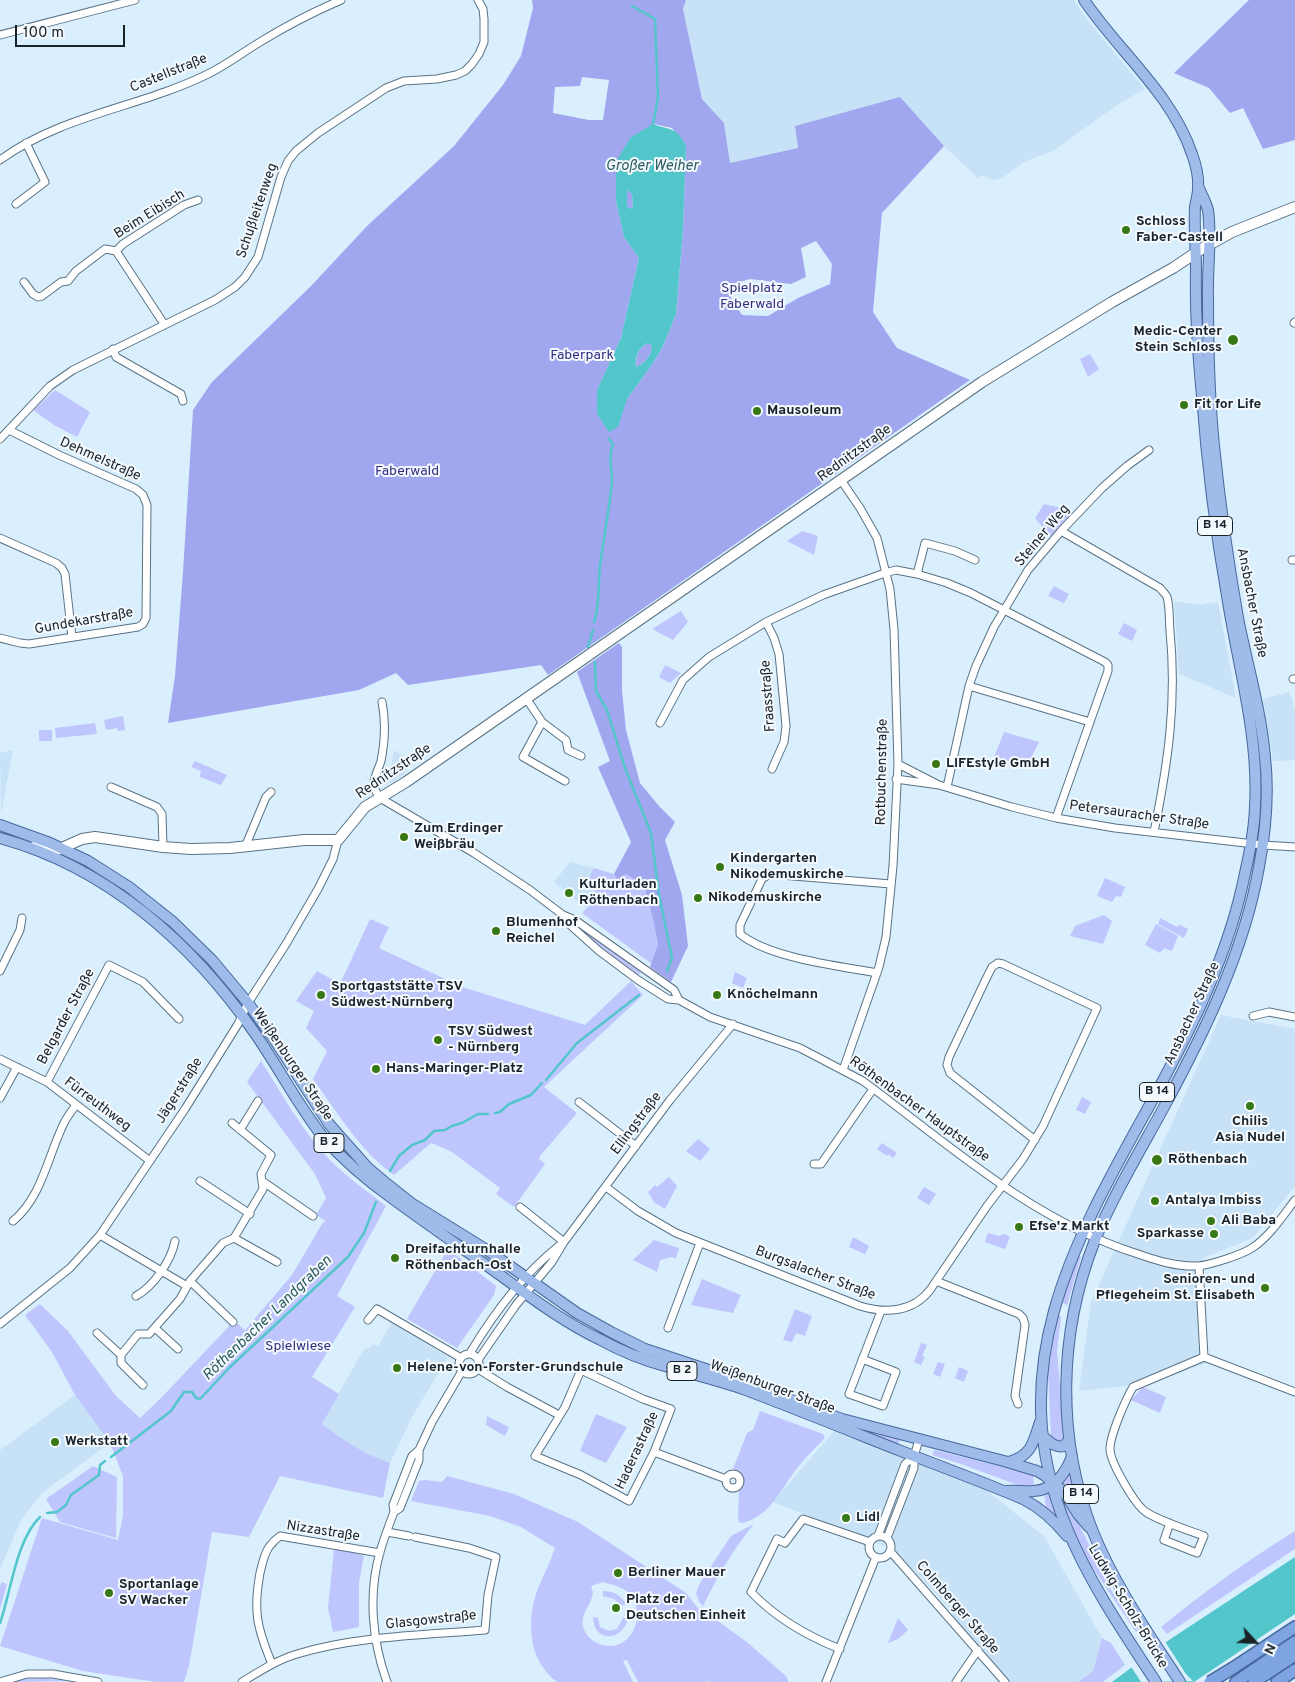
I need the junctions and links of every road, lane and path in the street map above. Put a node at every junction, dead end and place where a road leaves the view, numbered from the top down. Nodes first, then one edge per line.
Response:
1 (135, 0) edge
2 (341, 0) edge
3 (478, 0) edge
4 (1084, 0) edge
5 (0, 35) edge
6 (26, 143) junction
7 (0, 160) edge
8 (1199, 188) junction
9 (198, 200) dead end
10 (16, 204) dead end
11 (1295, 207) edge
12 (1208, 246) junction
13 (116, 251) junction
14 (1196, 253) junction
15 (24, 282) dead end
16 (164, 324) junction
17 (112, 349) junction
18 (183, 401) dead end
19 (9, 430) junction
20 (0, 439) edge
21 (1149, 450) dead end
22 (841, 480) junction
23 (1061, 531) junction
24 (0, 538) edge
25 (975, 560) dead end
26 (885, 573) junction
27 (917, 574) junction
28 (1004, 610) junction
29 (766, 622) junction
30 (143, 624) joint
31 (72, 637) junction
32 (0, 638) edge
33 (969, 686) junction
34 (526, 698) junction
35 (382, 702) dead end
36 (542, 722) junction
37 (1090, 722) junction
38 (660, 723) dead end
39 (581, 756) dead end
40 (898, 764) junction
41 (772, 769) dead end
42 (896, 780) junction
43 (565, 781) dead end
44 (939, 784) junction
45 (111, 787) dead end
46 (947, 787) junction
47 (271, 792) dead end
48 (380, 798) junction
49 (1056, 818) junction
50 (0, 825) edge
51 (1154, 832) junction
52 (0, 838) edge
53 (338, 840) junction
54 (1251, 844) junction
55 (1263, 845) junction
56 (245, 846) junction
57 (28, 847) junction
58 (163, 847) junction
59 (1295, 847) edge
60 (63, 848) junction
61 (891, 884) junction
62 (563, 915) junction
63 (22, 918) dead end
64 (0, 971) edge
65 (877, 973) junction
66 (679, 1000) junction
67 (248, 1003) junction
68 (242, 1016) junction
69 (1253, 1016) dead end
70 (1295, 1017) edge
71 (179, 1019) dead end
72 (733, 1024) junction
73 (0, 1059) edge
74 (17, 1067) junction
75 (843, 1070) junction
76 (47, 1082) junction
77 (873, 1089) junction
78 (0, 1098) edge
79 (258, 1101) dead end
80 (579, 1102) dead end
81 (76, 1105) junction
82 (232, 1123) dead end
83 (240, 1130) junction
84 (1035, 1140) junction
85 (636, 1146) junction
86 (150, 1160) junction
87 (814, 1164) dead end
88 (200, 1181) dead end
89 (262, 1181) junction
90 (1004, 1186) junction
91 (606, 1187) junction
92 (1295, 1200) edge
93 (520, 1208) dead end
94 (250, 1214) junction
95 (313, 1216) dead end
96 (13, 1221) dead end
97 (1083, 1232) junction
98 (100, 1235) junction
99 (234, 1238) junction
100 (1096, 1238) junction
101 (175, 1241) dead end
102 (564, 1242) junction
103 (700, 1244) junction
104 (277, 1262) dead end
105 (1199, 1266) junction
106 (161, 1271) junction
107 (525, 1276) junction
108 (936, 1281) junction
109 (534, 1283) junction
110 (188, 1284) junction
111 (516, 1287) junction
112 (525, 1293) junction
113 (136, 1296) dead end
114 (881, 1311) junction
115 (1054, 1311) junction
116 (368, 1320) dead end
117 (233, 1322) dead end
118 (1071, 1323) junction
119 (0, 1324) edge
120 (155, 1328) junction
121 (668, 1328) dead end
122 (98, 1333) dead end
123 (178, 1349) dead end
124 (470, 1353) junction
125 (120, 1355) junction
126 (461, 1358) junction
127 (1204, 1358) junction
128 (862, 1359) junction
129 (478, 1360) junction
130 (478, 1369) junction
131 (462, 1371) junction
132 (143, 1384) dead end
133 (1295, 1392) edge
134 (1018, 1404) dead end
135 (1042, 1414) junction
136 (559, 1415) junction
137 (1044, 1437) junction
138 (920, 1440) junction
139 (1069, 1440) junction
140 (654, 1452) junction
141 (914, 1456) junction
142 (1072, 1456) junction
143 (1009, 1462) junction
144 (726, 1480) dead end
145 (1052, 1484) junction
146 (1003, 1491) junction
147 (1170, 1523) junction
148 (387, 1532) junction
149 (1093, 1532) junction
150 (878, 1536) junction
151 (887, 1538) junction
152 (870, 1542) junction
153 (1075, 1546) junction
154 (890, 1551) junction
155 (380, 1553) junction
156 (876, 1557) junction
157 (1295, 1627) edge
158 (375, 1640) junction
159 (1295, 1642) edge
160 (840, 1649) junction
161 (978, 1650) junction
162 (1295, 1655) edge
163 (272, 1664) junction
164 (1295, 1670) edge
165 (1219, 1679) edge
166 (0, 1682) edge
167 (98, 1682) edge
168 (242, 1682) edge
169 (387, 1682) edge
170 (826, 1682) edge
171 (956, 1682) edge
172 (1005, 1682) edge
173 (1156, 1682) edge
174 (1180, 1682) edge
175 (1210, 1682) edge
176 (1236, 1682) edge
177 (1254, 1682) edge
178 (1277, 1682) edge

1 - 5 street
2 - 6 street, Castellstraße
3 - 16 street, Schußleitenweg
4 - 8 main road, B 14
6 - 7 street, Castellstraße
6 - 10 street
8 - 12 main road, B 14
8 - 14 main road, B 14
9 - 13 street, Beim Eibisch
11 - 12 main road, Rednitzstraße
12 - 14 main road, Rednitzstraße
12 - 55 main road, Ansbacher Straße / B 14
13 - 15 street, Beim Eibisch
13 - 16 street, Beim Eibisch
14 - 22 main road, Rednitzstraße
14 - 54 main road, Ansbacher Straße / B 14
16 - 17 street, Schußleitenweg
17 - 18 street
17 - 19 street, Schußleitenweg
19 - 20 street, Schußleitenweg
19 - 30 street, Dehmelstraße
21 - 23 street, Steiner Weg
22 - 26 street, Rotbuchenstraße
22 - 34 main road, Rednitzstraße
23 - 28 street, Steiner Weg
23 - 51 street
24 - 31 street
25 - 27 street
26 - 27 street
26 - 29 street
26 - 40 street, Rotbuchenstraße
27 - 28 street
28 - 33 street, Steiner Weg
28 - 37 street
29 - 38 street
29 - 41 street, Fraasstraße
30 - 31 street, Gundekarstraße
31 - 32 street, Gundekarstraße
33 - 37 street
33 - 46 street, Steiner Weg
34 - 36 street
34 - 48 main road, Rednitzstraße
35 - 48 street
36 - 39 street
36 - 43 street
37 - 49 street
40 - 42 street, Rotbuchenstraße
40 - 44 street, Petersauracher Straße
42 - 44 street, Petersauracher Straße
42 - 61 street, Rotbuchenstraße
44 - 46 street, Petersauracher Straße
45 - 58 street
46 - 49 street, Petersauracher Straße
47 - 56 street
48 - 53 main road, Rednitzstraße
48 - 62 street, Röthenbacher Hauptstraße
49 - 51 street, Petersauracher Straße
50 - 60 main road, Weißenburger Straße / B 2
51 - 54 street, Petersauracher Straße
52 - 57 main road, Weißenburger Straße / B 2
53 - 56 main road
53 - 67 street, Jägerstraße
54 - 55 street
54 - 97 main road, Ansbacher Straße / B 14
55 - 59 street
55 - 100 main road, Ansbacher Straße / B 14
56 - 58 main road
57 - 60 main road
57 - 68 main road, Weißenburger Straße / B 2
58 - 60 main road
60 - 67 main road, Weißenburger Straße / B 2
61 - 65 street, Rotbuchenstraße
61 - 65 street
62 - 66 street, Röthenbacher Hauptstraße
62 - 66 street, Röthenbacher Hauptstraße
63 - 64 street
65 - 75 street, Rotbuchenstraße
66 - 72 street, Röthenbacher Hauptstraße
67 - 68 street, Jägerstraße
67 - 107 main road, Weißenburger Straße / B 2
68 - 86 street, Jägerstraße
68 - 111 main road, Weißenburger Straße / B 2
69 - 70 street
71 - 76 street, Belgarder Straße
72 - 75 street, Röthenbacher Hauptstraße
72 - 85 street, Ellingstraße
73 - 74 street, Fürreuthweg
74 - 76 street, Fürreuthweg
74 - 78 street
75 - 77 street, Röthenbacher Hauptstraße
76 - 81 street, Fürreuthweg
77 - 87 street
77 - 90 street, Röthenbacher Hauptstraße
79 - 83 street
80 - 85 street
81 - 86 street, Fürreuthweg
81 - 96 street
82 - 83 street
83 - 89 street
84 - 84 street, Burgsalacher Straße
84 - 90 street, Burgsalacher Straße
85 - 91 street, Ellingstraße
86 - 98 street, Jägerstraße
88 - 94 street
89 - 94 street
89 - 95 street
90 - 97 street, Röthenbacher Hauptstraße
90 - 108 street, Burgsalacher Straße
91 - 102 street, Ellingstraße
91 - 103 street, Burgsalacher Straße
92 - 105 street
93 - 102 street
94 - 99 street
97 - 100 street
97 - 115 main road, Ansbacher Straße / B 14
98 - 106 street
98 - 119 street, Jägerstraße
99 - 104 street
99 - 110 street
100 - 105 street
100 - 118 main road, Ansbacher Straße / B 14
101 - 106 street
102 - 107 street, Ellingstraße
102 - 109 street, Ellingstraße
103 - 114 street, Burgsalacher Straße
103 - 121 street
105 - 127 street
106 - 110 street
106 - 113 street
107 - 109 main road, Weißenburger Straße / B 2
107 - 111 street, Ellingstraße
108 - 114 street, Burgsalacher Straße
108 - 134 street
109 - 112 street, Ellingstraße
109 - 138 main road, Weißenburger Straße / B 2
110 - 117 street
110 - 120 street
111 - 112 main road, Weißenburger Straße / B 2
111 - 124 street, Ellingstraße
112 - 129 street, Ellingstraße
112 - 141 main road, Weißenburger Straße / B 2
114 - 128 street
115 - 118 main road
115 - 135 main road, Ansbacher Straße / B 14
116 - 126 street
118 - 139 main road, Ansbacher Straße / B 14
120 - 123 street
120 - 125 street
122 - 125 street
124 - 126 street
124 - 129 street
125 - 132 street
126 - 131 street
127 - 133 street
127 - 147 street
128 - 128 street
129 - 130 street
130 - 131 street
130 - 136 street
131 - 148 street
135 - 137 main road, Ansbacher Straße / B 14
135 - 143 main road
136 - 140 street, Haderastraße
136 - 140 street, Haderastraße
137 - 139 main road
137 - 145 main road, Ansbacher Straße / B 14
138 - 141 street
138 - 143 main road, Weißenburger Straße / B 2
139 - 142 main road, Ansbacher Straße / B 14
140 - 144 street
141 - 146 main road, Weißenburger Straße / B 2
141 - 150 street
141 - 151 street
142 - 145 main road
142 - 149 main road, Ansbacher Straße / B 14
143 - 145 main road, Weißenburger Straße / B 2
145 - 146 main road
145 - 149 main road, B 2
145 - 153 main road, Ansbacher Straße / B 14
146 - 153 main road, Weißenburger Straße / B 2
147 - 147 street
148 - 155 street
148 - 158 street, Glasgowstraße
149 - 174 main road, Ludwig-Scholz-Brücke / B 2
150 - 151 street
150 - 152 street
151 - 154 street
152 - 156 street
152 - 160 street
153 - 173 main road, Ludwig-Scholz-Brücke / B 2
154 - 156 street
154 - 161 street, Colmberger Straße
155 - 158 street
155 - 163 street, Nizzastraße
156 - 160 street
157 - 165 highway, bridge
158 - 163 street
158 - 169 street
159 - 176 highway
160 - 170 street
161 - 171 street
161 - 172 street, Colmberger Straße
162 - 177 highway
163 - 168 street
164 - 178 highway
165 - 175 highway, bridge
166 - 167 street

